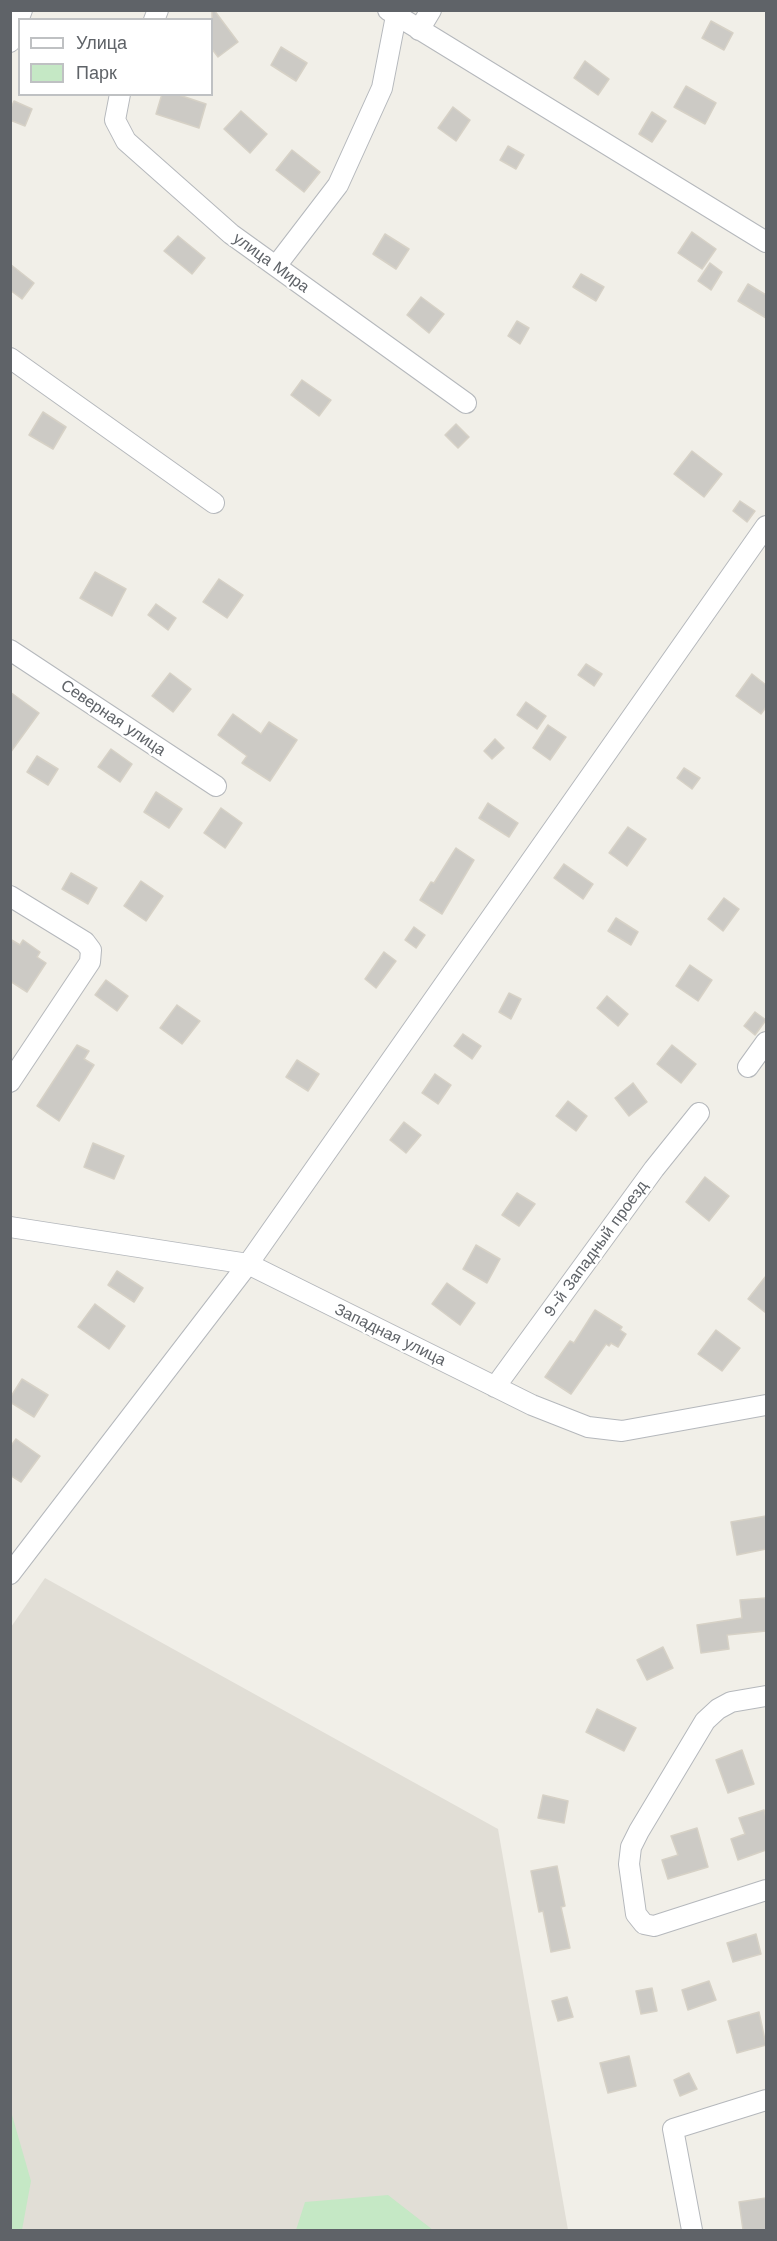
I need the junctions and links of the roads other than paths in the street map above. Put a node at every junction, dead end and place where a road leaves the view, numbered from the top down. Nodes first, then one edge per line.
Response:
1 (431, 10) edge
2 (392, 13) edge
3 (18, 21) edge
4 (419, 30) junction
5 (10, 42) edge
6 (120, 96) edge
7 (766, 242) edge
8 (276, 266) junction
9 (10, 358) edge
10 (466, 403) dead end
11 (214, 503) dead end
12 (766, 526) edge
13 (10, 650) edge
14 (216, 786) dead end
15 (10, 896) edge
16 (766, 1042) edge
17 (748, 1067) dead end
18 (10, 1082) edge
19 (699, 1113) dead end
20 (10, 1227) edge
21 (248, 1264) junction
22 (495, 1387) junction
23 (766, 1405) edge
24 (10, 1574) edge
25 (766, 1696) edge
26 (766, 1890) edge
27 (766, 2100) edge
28 (692, 2230) edge

1 - 4 street
2 - 4 street
2 - 8 street
3 - 5 street
4 - 7 street
6 - 8 street, улица Мира
8 - 10 street, улица Мира
9 - 11 street
12 - 21 street
13 - 14 street, Северная улица
15 - 18 street
16 - 17 street
19 - 22 street, 9-й Западный проезд
20 - 21 street, Западная улица
21 - 22 street, Западная улица
21 - 24 street
22 - 23 street, Западная улица
25 - 26 street
27 - 28 street

